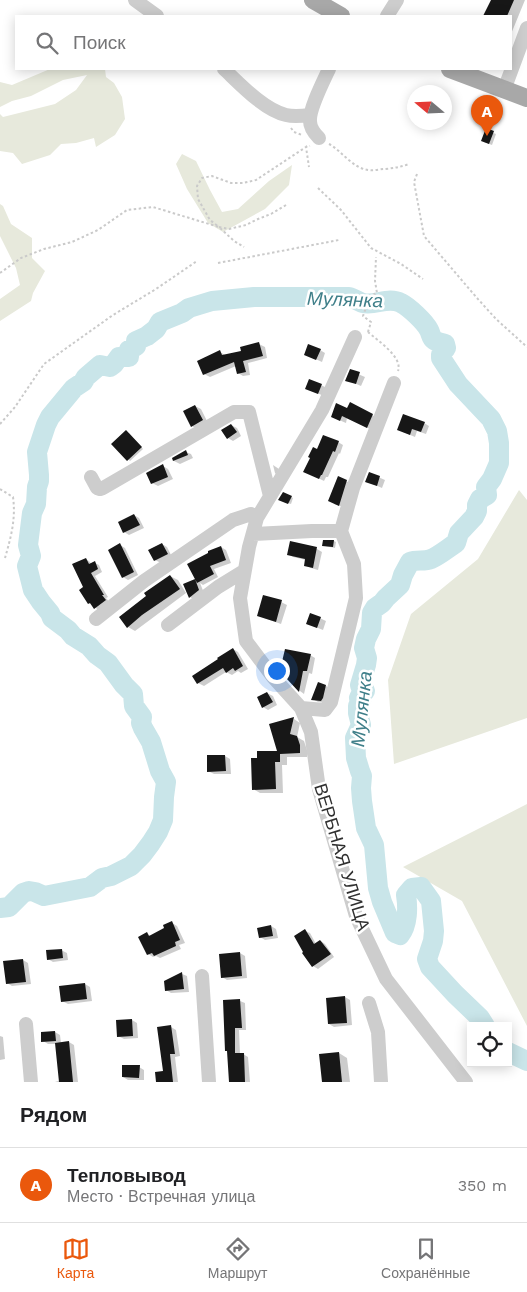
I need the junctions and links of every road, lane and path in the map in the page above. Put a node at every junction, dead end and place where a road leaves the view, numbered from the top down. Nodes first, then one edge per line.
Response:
1 (135, 0) edge
2 (313, 0) edge
3 (397, 0) edge
4 (156, 15) edge
5 (339, 15) edge
6 (388, 15) edge
7 (527, 28) edge
8 (512, 68) edge
9 (225, 70) edge
10 (329, 70) edge
11 (453, 70) edge
12 (511, 70) edge
13 (504, 90) junction
14 (527, 98) edge
15 (310, 115) junction
16 (319, 142) junction
17 (306, 147) junction
18 (409, 164) dead end
19 (309, 167) dead end
20 (417, 174) dead end
21 (318, 188) dead end
22 (286, 205) dead end
23 (219, 227) junction
24 (338, 240) dead end
25 (244, 248) dead end
26 (376, 257) dead end
27 (196, 261) dead end
28 (218, 263) dead end
29 (0, 273) edge
30 (423, 279) dead end
31 (355, 337) dead end
32 (527, 347) edge
33 (394, 383) joint
34 (0, 424) edge
35 (90, 477) dead end
36 (0, 489) edge
37 (270, 496) junction
38 (257, 518) junction
39 (341, 531) junction
40 (253, 534) junction
41 (5, 558) dead end
42 (244, 570) junction
43 (96, 618) dead end
44 (168, 625) dead end
45 (301, 708) junction
46 (202, 976) dead end
47 (370, 1003) dead end
48 (26, 1024) dead end
49 (31, 1082) edge
50 (209, 1082) edge
51 (381, 1082) edge
52 (466, 1082) edge

1 - 4 street
2 - 5 main road
3 - 6 street
7 - 8 street
9 - 15 street
10 - 15 street
11 - 13 main road
12 - 13 street
13 - 14 main road
15 - 16 street
16 - 17 path
16 - 17 path
16 - 18 path
17 - 19 path
17 - 23 path
20 - 32 path
21 - 30 path
22 - 23 path
23 - 25 path
23 - 29 path
24 - 28 path
26 - 33 path
27 - 34 path
31 - 37 street, ВЕРБНАЯ УЛИЦА
33 - 39 street
35 - 37 street
36 - 41 path
37 - 38 street, ВЕРБНАЯ УЛИЦА
38 - 40 street, ВЕРБНАЯ УЛИЦА
38 - 43 street
39 - 40 street
39 - 45 street
40 - 42 street, ВЕРБНАЯ УЛИЦА
42 - 44 street
42 - 45 street, ВЕРБНАЯ УЛИЦА
45 - 52 street, ВЕРБНАЯ УЛИЦА
46 - 50 street
47 - 51 street
48 - 49 street

